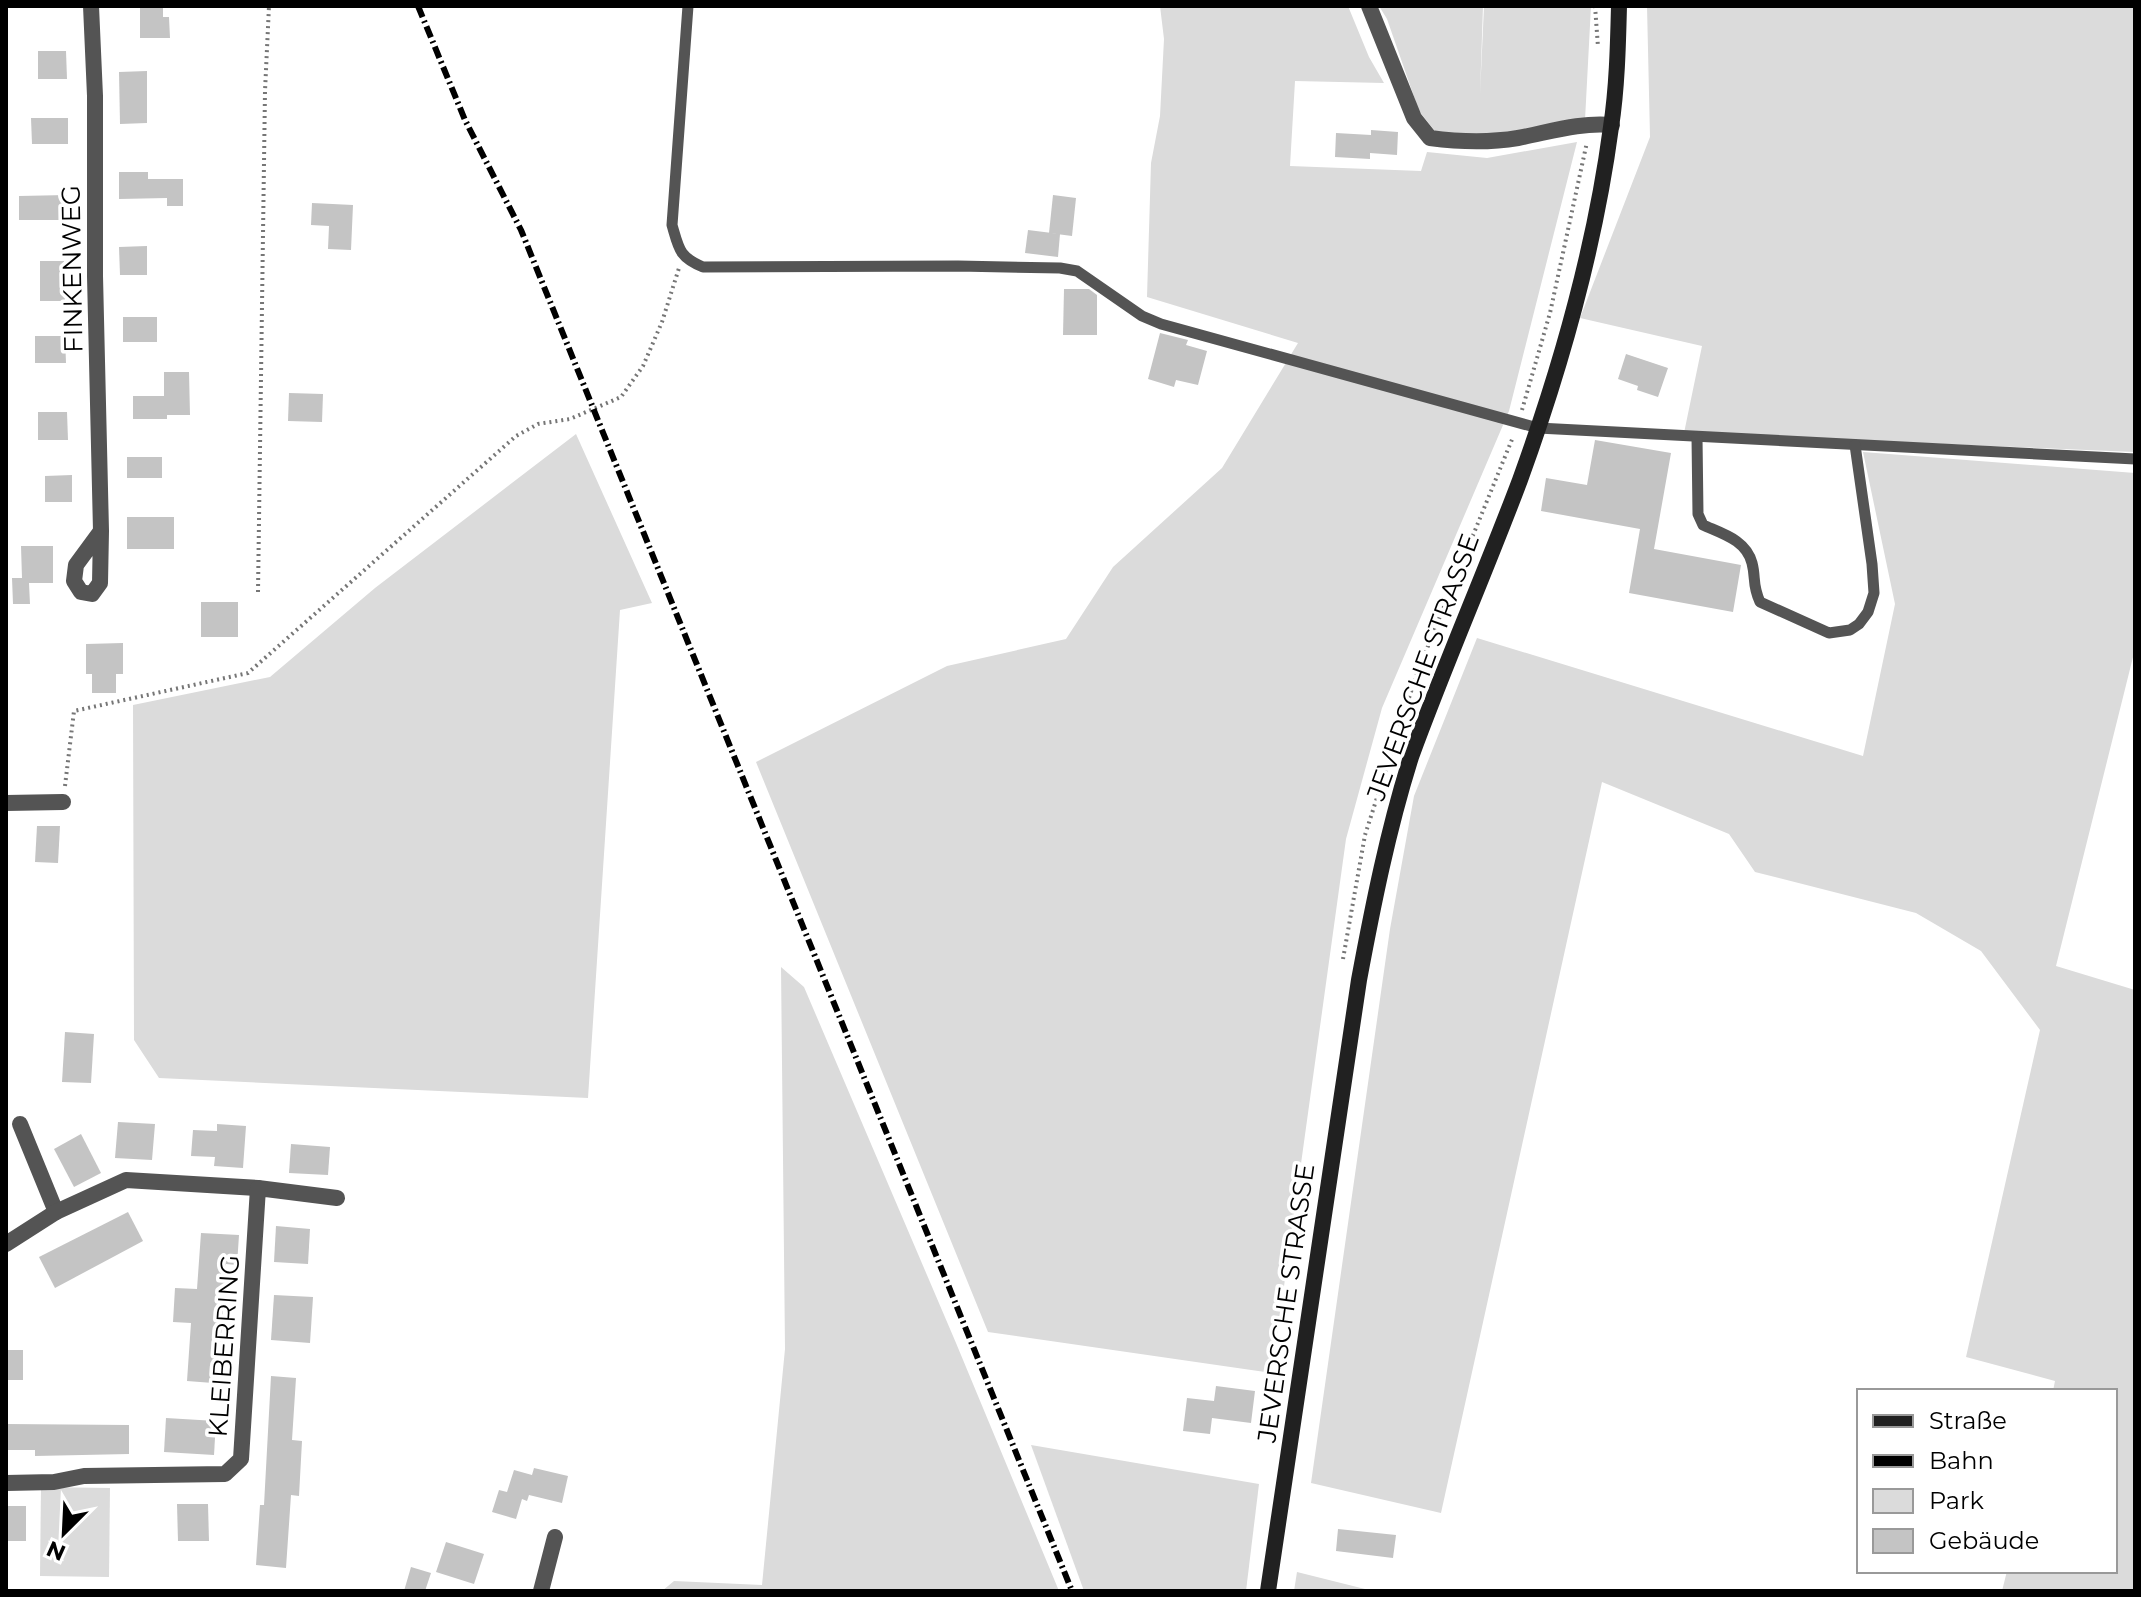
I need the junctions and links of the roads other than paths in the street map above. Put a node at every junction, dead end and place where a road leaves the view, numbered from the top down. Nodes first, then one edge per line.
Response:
1 (91, 6) edge
2 (688, 6) edge
3 (1369, 6) edge
4 (1619, 6) edge
5 (1612, 125) junction
6 (1538, 428) junction
7 (1697, 437) junction
8 (1855, 445) junction
9 (2135, 459) edge
10 (101, 531) dead end
11 (63, 802) road end
12 (6, 803) edge
13 (20, 1124) dead end
14 (258, 1188) junction
15 (337, 1198) dead end
16 (56, 1212) junction
17 (6, 1244) edge
18 (6, 1483) edge
19 (555, 1537) dead end
20 (541, 1591) edge
21 (1268, 1591) edge

1 - 10 street, FINKENWEG
2 - 6 lane
3 - 5 street
4 - 5 street, JEVERSCHE STRASSE
5 - 6 street, JEVERSCHE STRASSE
6 - 7 lane
6 - 21 street, JEVERSCHE STRASSE
7 - 8 lane
7 - 8 lane
8 - 9 lane
11 - 12 street
13 - 16 street
14 - 15 street
14 - 16 street
14 - 18 street, KLEIBERRING
16 - 17 street
19 - 20 street

